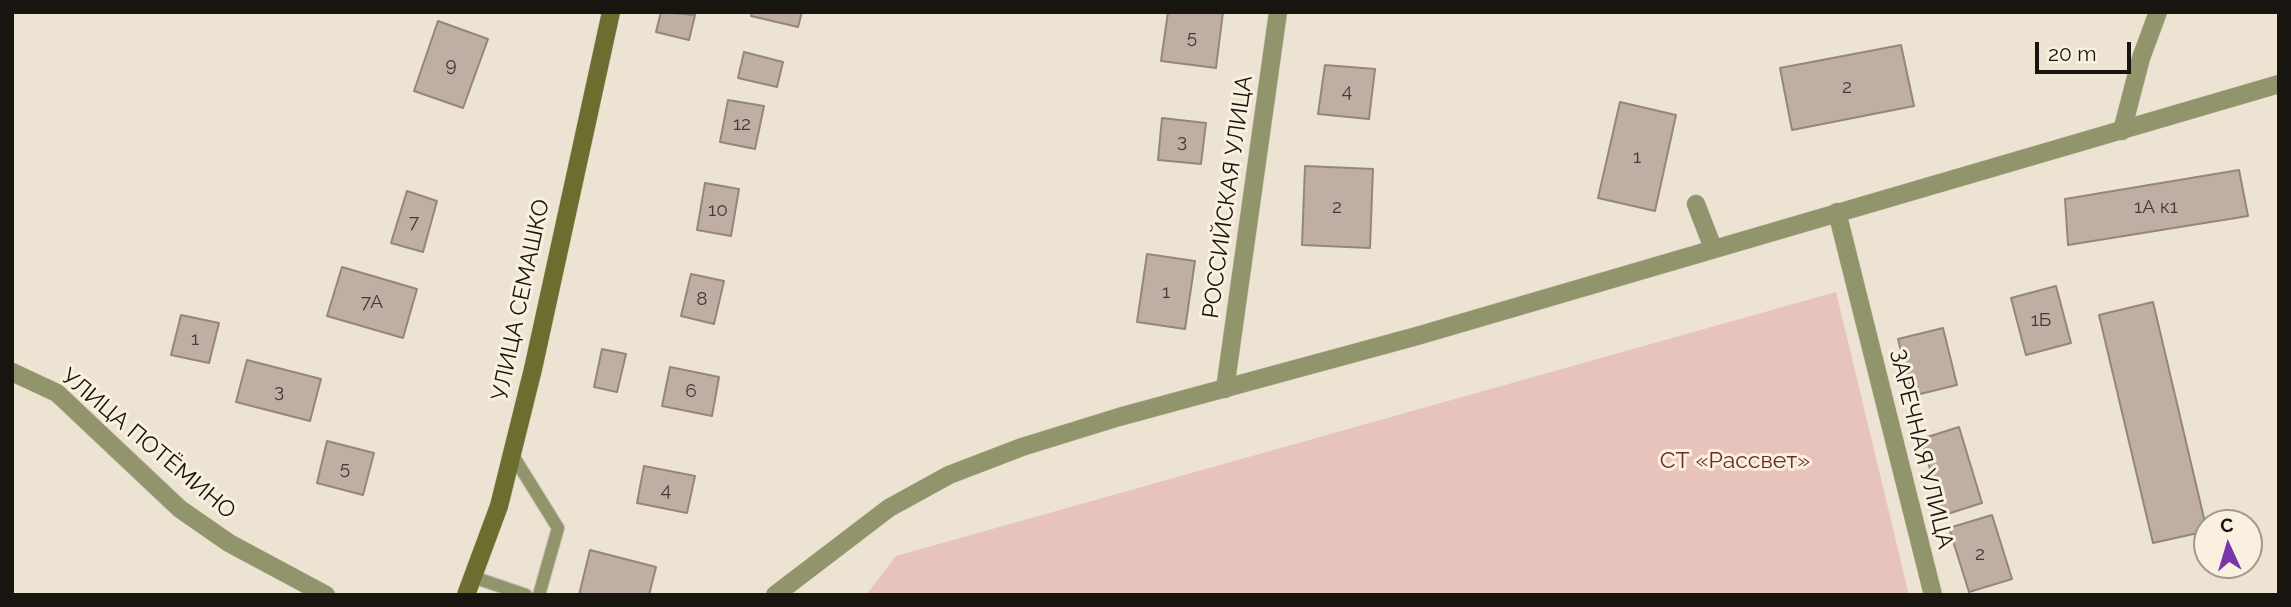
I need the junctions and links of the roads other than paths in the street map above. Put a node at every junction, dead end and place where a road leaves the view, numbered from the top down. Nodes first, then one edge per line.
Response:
1 (611, 12) edge
2 (1278, 12) edge
3 (2158, 12) edge
4 (2279, 84) edge
5 (2122, 131) junction
6 (1696, 204) dead end
7 (1837, 212) junction
8 (1713, 248) junction
9 (12, 372) edge
10 (1225, 389) junction
11 (512, 454) junction
12 (473, 577) junction
13 (326, 595) edge
14 (466, 595) edge
15 (526, 595) edge
16 (539, 595) edge
17 (775, 595) edge
18 (1933, 595) edge

1 - 11 main road, УЛИЦА СЕМАШКО
2 - 10 street, РОССИЙСКАЯ УЛИЦА
3 - 5 street
4 - 5 street
5 - 7 street
6 - 8 street
7 - 8 street
7 - 18 street, ЗАРЕЧНАЯ УЛИЦА
8 - 10 street
9 - 13 street, УЛИЦА ПОТЁМИНО
10 - 17 street
11 - 12 main road, УЛИЦА СЕМАШКО
11 - 16 lane
12 - 14 main road, УЛИЦА СЕМАШКО
12 - 15 lane

